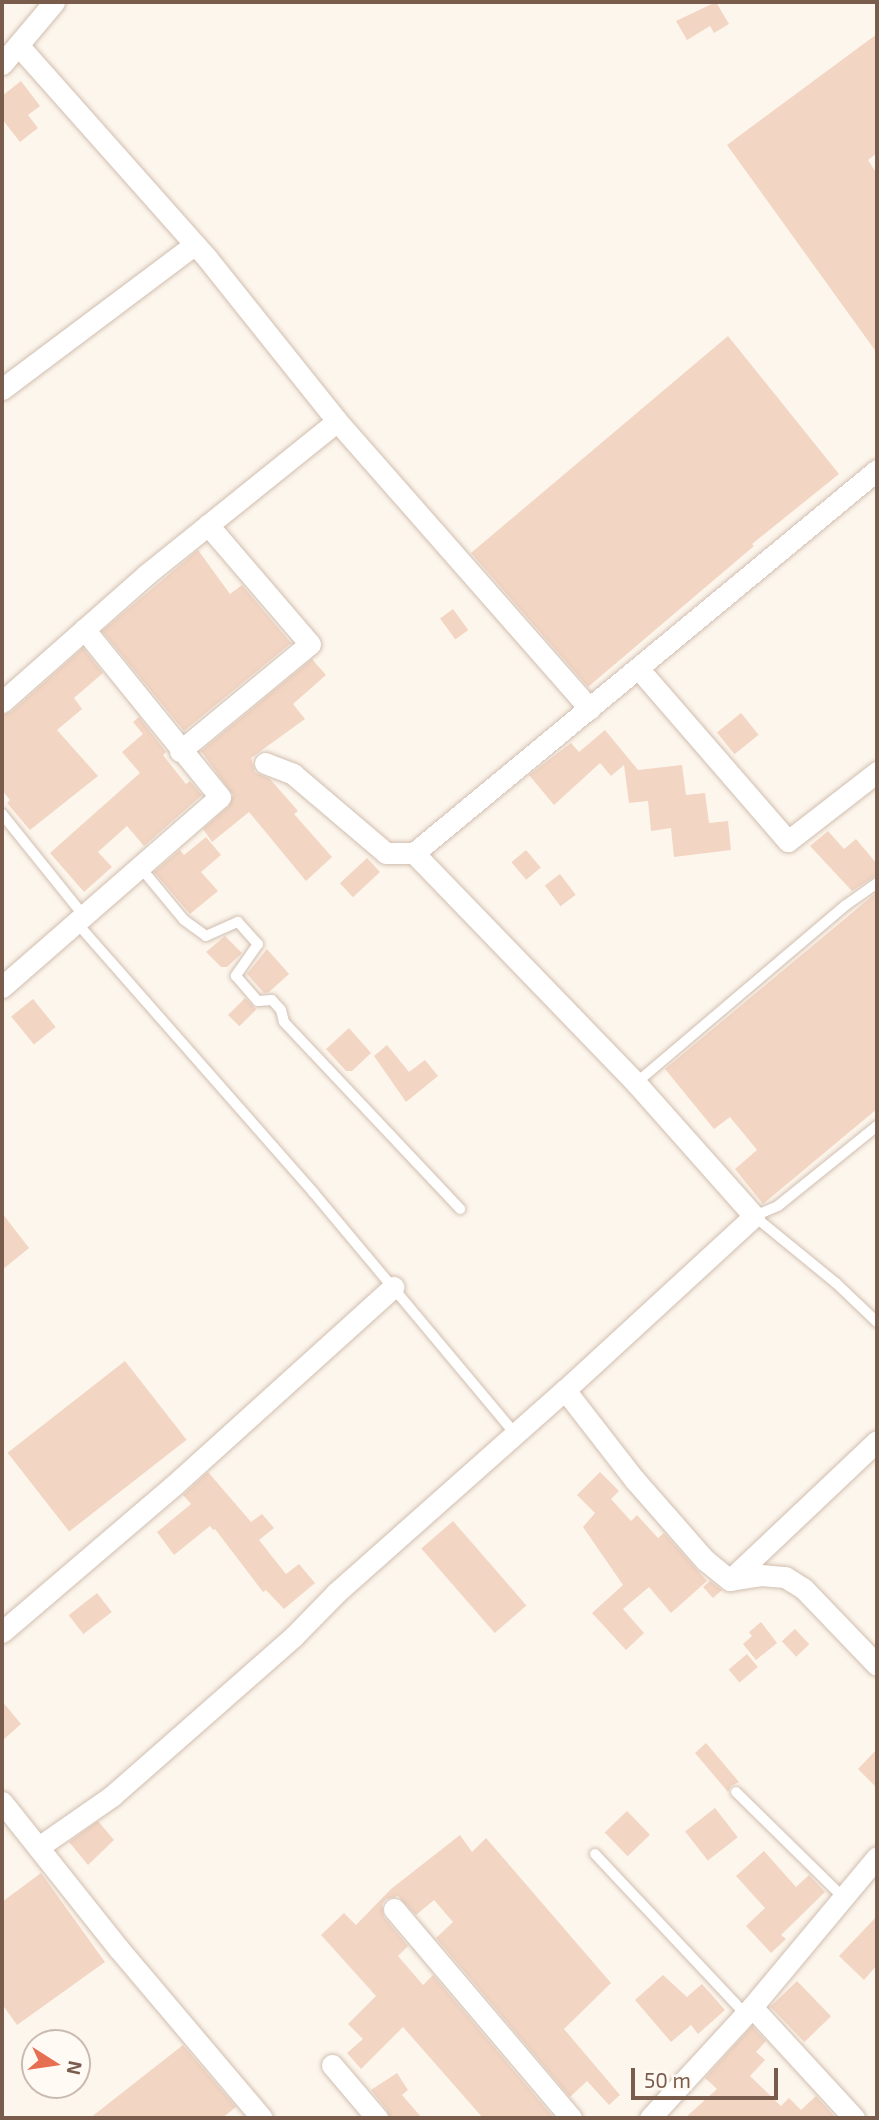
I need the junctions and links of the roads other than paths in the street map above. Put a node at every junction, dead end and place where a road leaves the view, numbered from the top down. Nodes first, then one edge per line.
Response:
1 (54, 2) edge
2 (18, 45) junction
3 (2, 64) edge
4 (195, 244) junction
5 (2, 389) edge
6 (337, 421) junction
7 (877, 470) edge
8 (208, 525) junction
9 (84, 629) junction
10 (638, 668) junction
11 (2, 702) edge
12 (590, 709) junction
13 (180, 751) junction
14 (265, 763) dead end
15 (877, 772) edge
16 (2, 814) edge
17 (414, 853) junction
18 (141, 868) junction
19 (877, 883) edge
20 (80, 919) junction
21 (2, 987) edge
22 (636, 1083) junction
23 (877, 1126) edge
24 (460, 1209) dead end
25 (754, 1216) junction
26 (393, 1287) junction
27 (877, 1322) edge
28 (565, 1390) junction
29 (514, 1434) junction
30 (877, 1441) edge
31 (730, 1580) junction
32 (2, 1632) edge
33 (877, 1665) edge
34 (736, 1792) dead end
35 (2, 1802) edge
36 (40, 1846) junction
37 (595, 1854) dead end
38 (877, 1857) edge
39 (844, 1897) junction
40 (394, 1909) dead end
41 (749, 2010) junction
42 (332, 2064) dead end
43 (262, 2118) edge
44 (377, 2118) edge
45 (571, 2118) edge
46 (650, 2118) edge
47 (854, 2118) edge

1 - 2 street
2 - 3 street
2 - 4 street
4 - 5 street
4 - 6 street
6 - 8 street
6 - 12 street
7 - 10 street
8 - 9 street
8 - 13 street
9 - 11 street
9 - 13 street
10 - 12 street
10 - 15 street
12 - 17 street
13 - 18 street
14 - 17 street
16 - 20 lane
17 - 22 street
18 - 20 street
18 - 24 lane
19 - 22 lane
20 - 21 street
20 - 26 lane
22 - 25 street
23 - 25 lane
25 - 27 lane
25 - 28 street
26 - 29 lane
26 - 32 street
28 - 29 street
28 - 31 street
29 - 36 street
30 - 31 street
31 - 33 street
34 - 39 lane
35 - 36 street
36 - 43 street
37 - 41 lane
38 - 39 street
39 - 41 street
40 - 45 street
41 - 46 street
41 - 47 street
42 - 44 street

